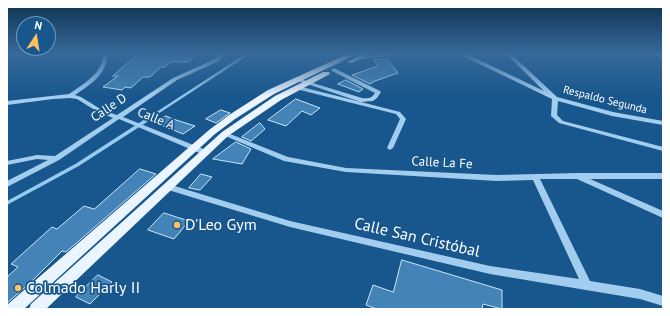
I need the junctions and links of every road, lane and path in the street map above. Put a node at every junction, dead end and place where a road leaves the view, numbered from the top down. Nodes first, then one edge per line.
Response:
1 (103, 68) edge
2 (201, 68) edge
3 (332, 68) edge
4 (338, 68) edge
5 (492, 68) edge
6 (523, 68) edge
7 (334, 70) junction
8 (301, 83) junction
9 (70, 96) junction
10 (555, 98) junction
11 (7, 104) edge
12 (118, 117) junction
13 (663, 123) edge
14 (225, 134) junction
15 (390, 148) dead end
16 (663, 149) edge
17 (199, 150) junction
18 (57, 158) junction
19 (7, 163) edge
20 (577, 176) junction
21 (663, 176) edge
22 (536, 178) junction
23 (7, 184) edge
24 (168, 187) junction
25 (663, 215) edge
26 (587, 285) junction
27 (663, 301) edge
28 (13, 309) edge
29 (36, 309) edge

1 - 9 street
2 - 12 street, Calle D
3 - 8 main road
4 - 7 main road
5 - 10 street, Respaldo Segunda
6 - 10 street
7 - 8 main road
7 - 8 street
8 - 14 main road
8 - 15 street
8 - 17 main road
9 - 11 street
9 - 12 street, Calle A
10 - 13 street, Respaldo Segunda
10 - 16 street
12 - 17 street, Calle A
12 - 18 street, Calle D
14 - 17 main road
14 - 22 street, Calle La Fe
17 - 24 main road
17 - 28 main road
18 - 19 street
18 - 23 street, Calle D
20 - 21 street, Calle La Fe
20 - 22 street, Calle La Fe
20 - 25 street
22 - 26 street
24 - 26 street, Calle San Cristóbal
24 - 29 main road
26 - 27 street, Calle San Cristóbal

